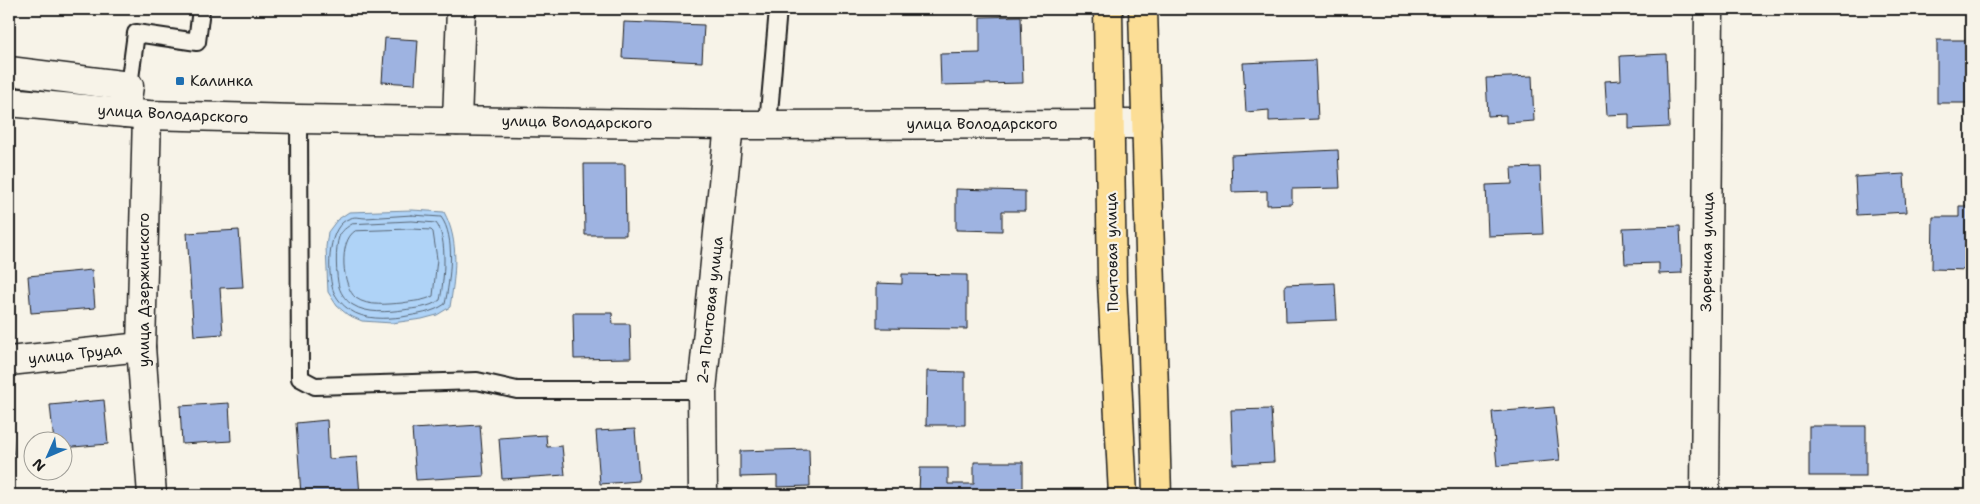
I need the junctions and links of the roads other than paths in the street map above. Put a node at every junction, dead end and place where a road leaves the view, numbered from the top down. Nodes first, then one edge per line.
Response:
1 (201, 9) edge
2 (461, 9) edge
3 (778, 9) edge
4 (1108, 9) edge
5 (1143, 9) edge
6 (1709, 9) edge
7 (9, 71) edge
8 (129, 86) junction
9 (9, 102) edge
10 (136, 114) junction
11 (299, 119) junction
12 (457, 120) junction
13 (729, 124) junction
14 (768, 124) junction
15 (1110, 124) junction
16 (1147, 124) junction
17 (141, 347) junction
18 (9, 361) edge
19 (702, 390) junction
20 (152, 495) edge
21 (703, 495) edge
22 (1123, 495) edge
23 (1157, 495) edge
24 (1704, 495) edge

1 - 8 lane
2 - 12 street
3 - 14 lane
4 - 15 main road, Почтовая улица
5 - 16 main road
6 - 24 street, Заречная улица
7 - 8 street
8 - 10 street, улица Дзержинского
9 - 10 street, улица Володарского
10 - 11 street, улица Володарского
10 - 17 street, улица Дзержинского
11 - 12 street, улица Володарского
11 - 19 lane
12 - 13 street, улица Володарского
13 - 14 street, улица Володарского
13 - 19 street, 2-я Почтовая улица
14 - 15 street, улица Володарского
15 - 16 street, улица Володарского
15 - 22 main road, Почтовая улица
16 - 23 main road
17 - 18 street, улица Труда
17 - 20 street, улица Дзержинского
19 - 21 street, 2-я Почтовая улица

